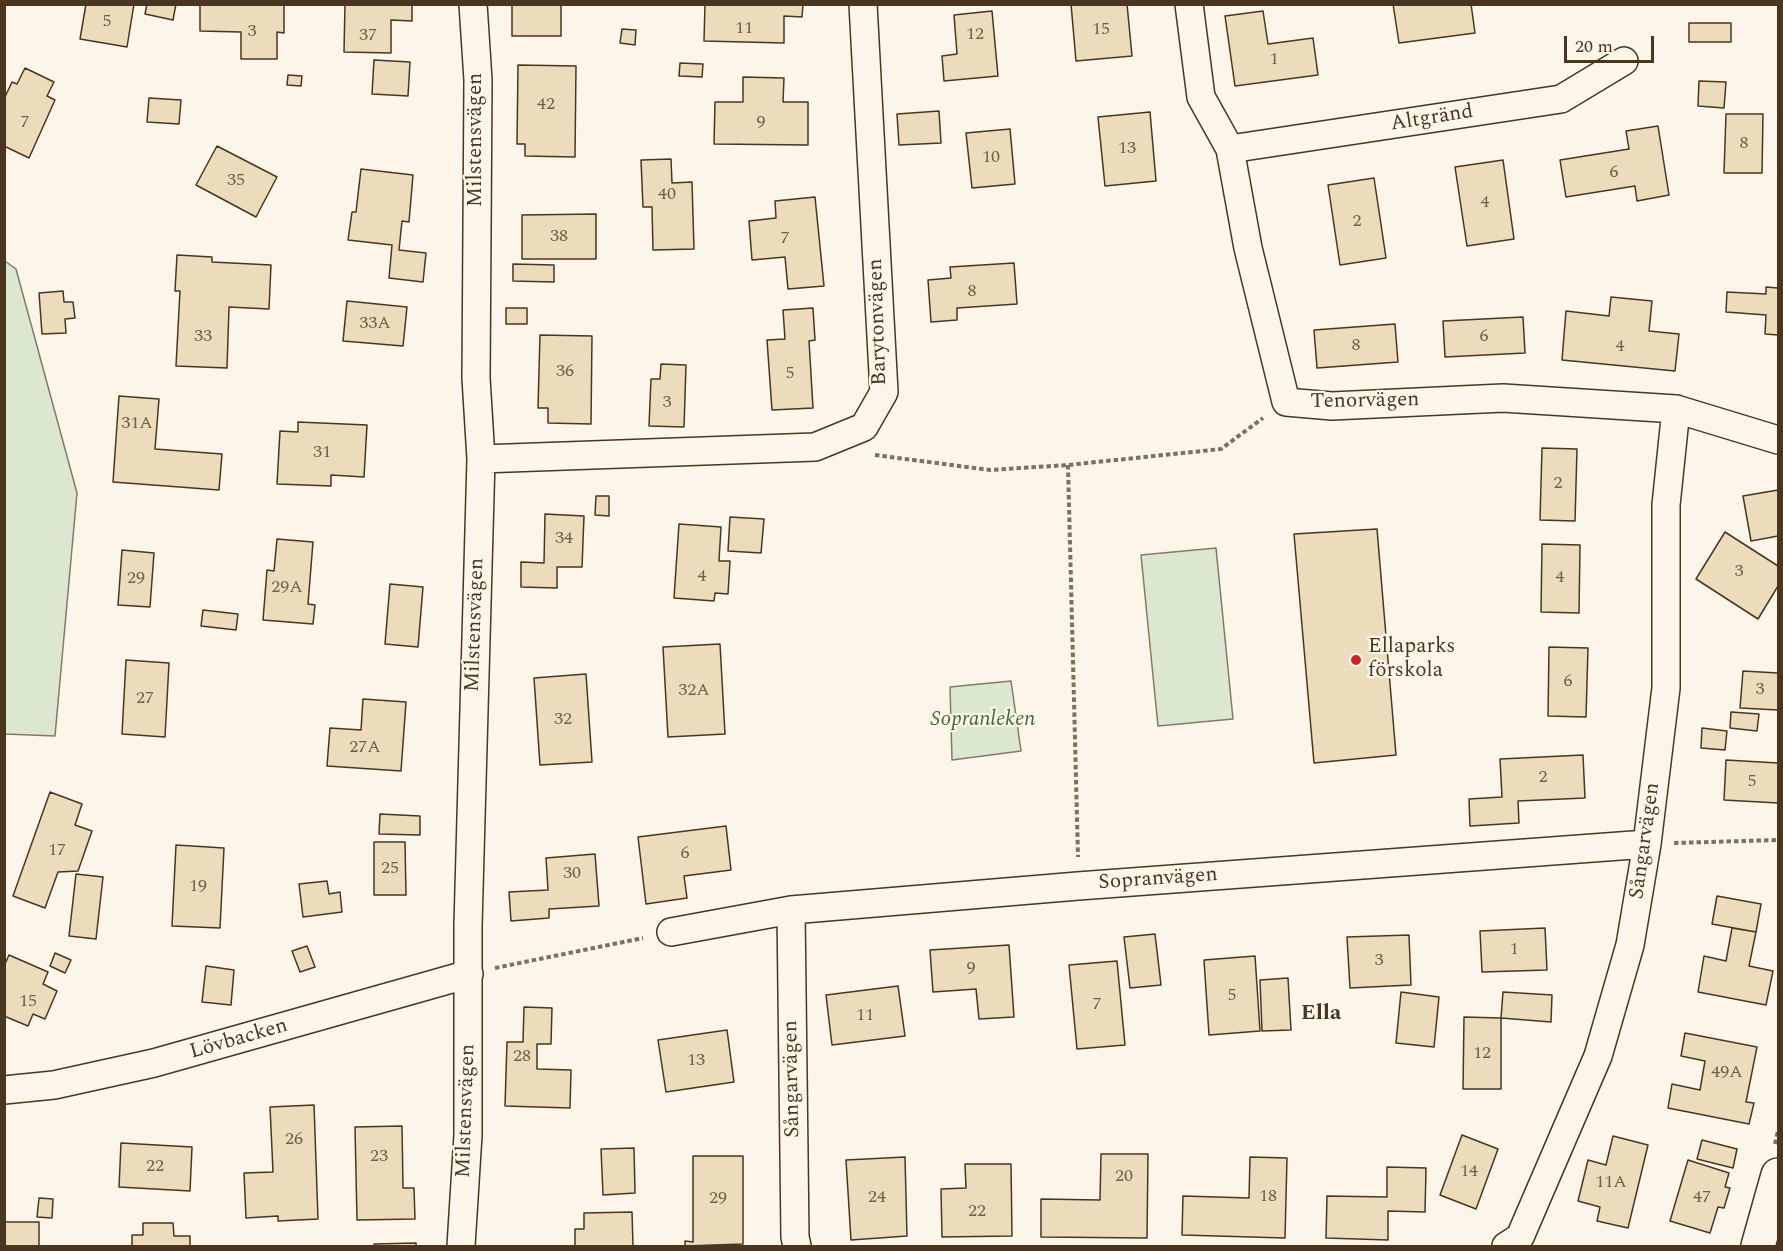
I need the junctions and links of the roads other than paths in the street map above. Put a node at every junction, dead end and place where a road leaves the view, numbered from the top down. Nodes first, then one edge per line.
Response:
1 (473, 4) edge
2 (863, 4) edge
3 (1189, 4) edge
4 (1624, 61) dead end
5 (1230, 149) junction
6 (1676, 409) junction
7 (1779, 440) edge
8 (481, 459) junction
9 (1647, 844) junction
10 (791, 910) junction
11 (671, 932) road end
12 (469, 974) junction
13 (4, 1090) edge
14 (1779, 1175) edge
15 (461, 1246) edge
16 (797, 1246) edge
17 (1506, 1246) edge
18 (1758, 1246) edge

1 - 8 street, Milstensvägen
2 - 8 street, Barytonvägen
3 - 5 street, Tenorvägen
4 - 5 street, Altgränd
5 - 6 street, Tenorvägen
6 - 7 street, Tenorvägen
6 - 9 street, Sångarvägen
8 - 12 street, Milstensvägen
9 - 10 street, Sopranvägen
9 - 17 street, Sångarvägen
10 - 11 street, Sopranvägen
10 - 16 street, Sångarvägen
12 - 13 street, Lövbacken
12 - 15 street, Milstensvägen
14 - 18 street

